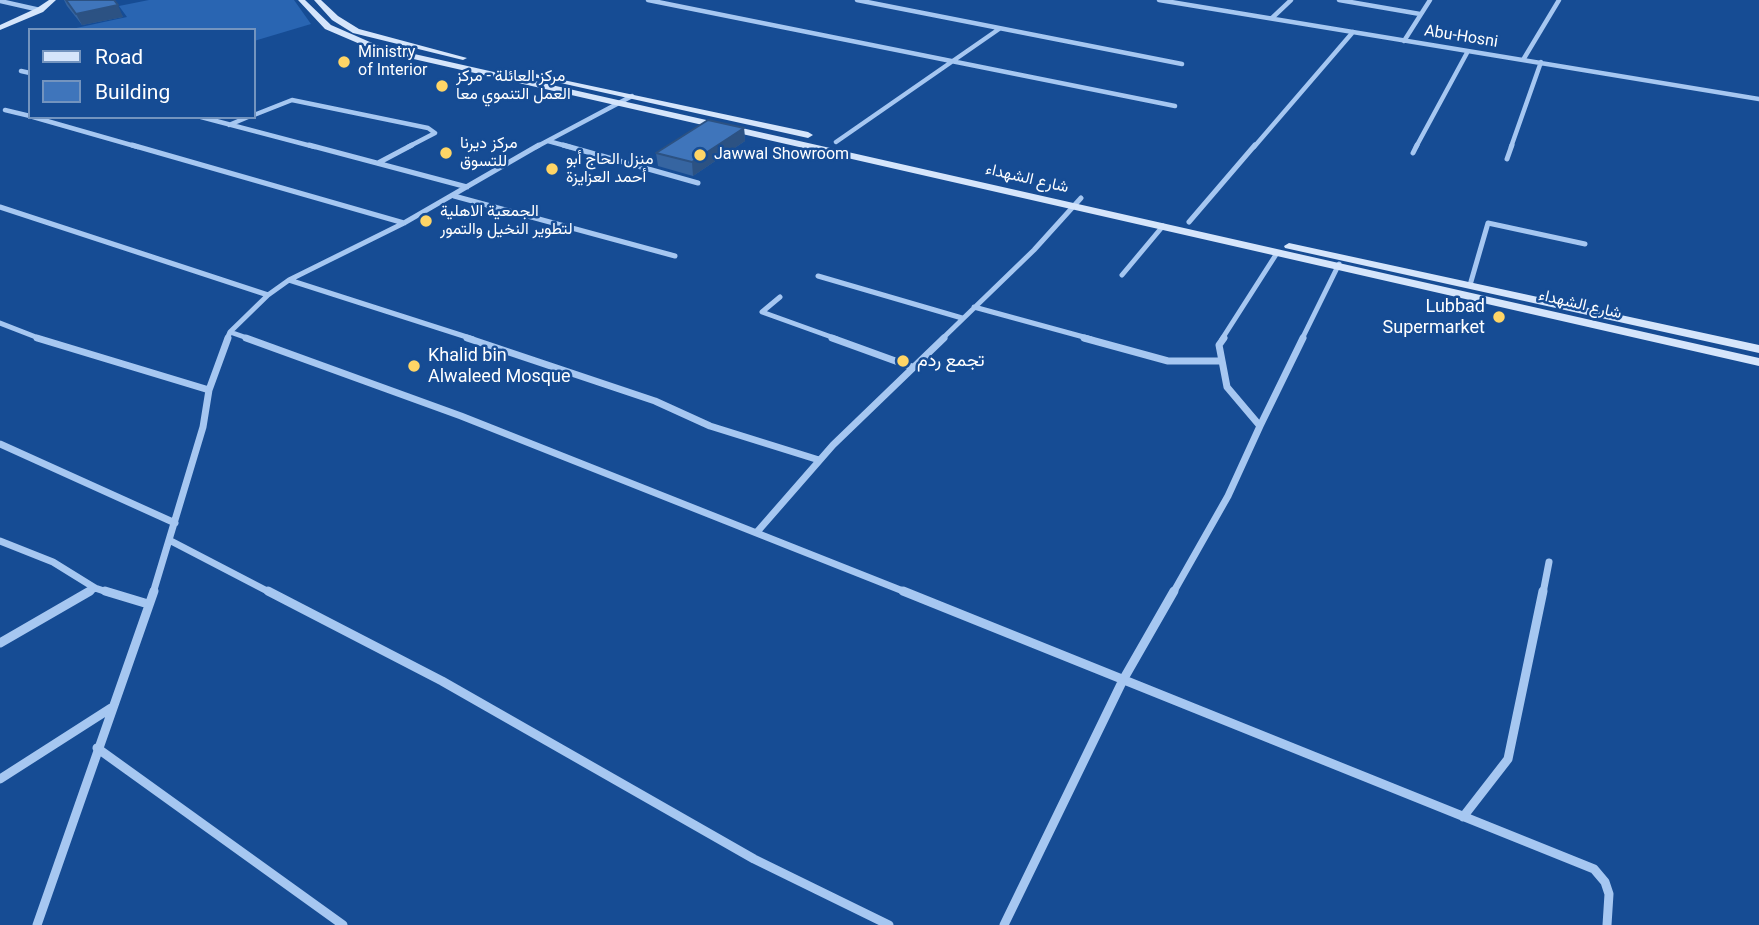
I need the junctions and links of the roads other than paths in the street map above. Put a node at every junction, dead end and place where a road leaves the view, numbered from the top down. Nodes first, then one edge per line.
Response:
1 (53, 0) edge
2 (301, 0) edge
3 (317, 0) edge
4 (648, 0) edge
5 (857, 0) edge
6 (1159, 0) edge
7 (1291, 0) edge
8 (1339, 0) edge
9 (1430, 0) edge
10 (1559, 0) edge
11 (0, 1) edge
12 (40, 10) junction
13 (1420, 14) junction
14 (1272, 18) junction
15 (0, 28) edge
16 (999, 29) junction
17 (1353, 33) junction
18 (1404, 41) junction
19 (1468, 51) junction
20 (1523, 60) junction
21 (951, 62) junction
22 (1541, 62) junction
23 (1181, 64) dead end
24 (21, 71) dead end
25 (28, 73) edge
26 (632, 96) junction
27 (1759, 99) edge
28 (618, 104) junction
29 (1175, 106) dead end
30 (5, 110) dead end
31 (256, 114) edge
32 (28, 116) edge
33 (38, 119) edge
34 (208, 119) edge
35 (243, 119) edge
36 (229, 125) junction
37 (547, 141) junction
38 (836, 142) junction
39 (1413, 153) dead end
40 (1507, 159) dead end
41 (378, 163) junction
42 (698, 183) dead end
43 (467, 187) junction
44 (454, 196) junction
45 (1077, 202) junction
46 (0, 207) edge
47 (1189, 222) junction
48 (404, 223) junction
49 (1163, 226) junction
50 (1585, 244) dead end
51 (1276, 253) junction
52 (675, 256) dead end
53 (1340, 262) junction
54 (1122, 275) dead end
55 (818, 276) dead end
56 (289, 280) junction
57 (1470, 285) junction
58 (268, 295) junction
59 (780, 297) dead end
60 (974, 307) junction
61 (962, 318) junction
62 (0, 323) edge
63 (230, 332) junction
64 (1759, 349) edge
65 (1222, 361) junction
66 (1759, 362) edge
67 (912, 367) junction
68 (209, 390) junction
69 (1260, 426) junction
70 (0, 444) edge
71 (819, 460) junction
72 (175, 523) junction
73 (757, 532) junction
74 (0, 541) edge
75 (171, 541) junction
76 (1549, 562) dead end
77 (95, 588) junction
78 (148, 604) junction
79 (0, 643) edge
80 (1123, 680) junction
81 (112, 708) junction
82 (97, 748) junction
83 (0, 779) edge
84 (1463, 817) junction
85 (37, 925) edge
86 (343, 925) edge
87 (889, 925) edge
88 (1004, 925) edge
89 (1607, 925) edge

1 - 12 main road
2 - 28 main road, شارع الشهداء
3 - 26 main road, شارع الشهداء
4 - 21 street
5 - 16 street
6 - 14 street, Abu-Hosni
7 - 14 street
8 - 13 street
9 - 13 street
10 - 20 street
11 - 12 street
12 - 15 main road
13 - 18 street
14 - 17 street, Abu-Hosni
16 - 21 street
16 - 23 street
17 - 18 street, Abu-Hosni
17 - 47 street
18 - 19 street, Abu-Hosni
19 - 20 street, Abu-Hosni
19 - 39 street
20 - 22 street, Abu-Hosni
21 - 29 street
21 - 38 street
22 - 27 street, Abu-Hosni
22 - 40 street
24 - 25 street
26 - 28 street
26 - 38 main road, شارع الشهداء
28 - 37 street
28 - 45 main road, شارع الشهداء
30 - 32 street
31 - 41 street
33 - 48 street
34 - 36 street
35 - 36 street
36 - 41 street
37 - 42 street
37 - 43 street
38 - 45 main road, شارع الشهداء
41 - 43 street
43 - 44 street
44 - 48 street
44 - 52 street
45 - 47 main road, شارع الشهداء
45 - 49 main road, شارع الشهداء
45 - 60 street
46 - 58 street
47 - 53 main road, شارع الشهداء
48 - 56 street
49 - 51 main road, شارع الشهداء
49 - 54 street
50 - 57 street
51 - 53 main road, شارع الشهداء
51 - 65 street
53 - 57 main road, شارع الشهداء
53 - 66 main road, شارع الشهداء
53 - 69 street
55 - 61 street
56 - 58 street
56 - 71 street
57 - 64 main road, شارع الشهداء
58 - 63 street
59 - 67 street
60 - 61 street
60 - 65 street
61 - 67 street
62 - 68 street
63 - 68 street
63 - 73 street
65 - 69 street
67 - 71 street
68 - 72 street
69 - 80 street
70 - 72 street
71 - 73 street
72 - 75 street
73 - 80 street
74 - 77 street
75 - 78 street
75 - 87 street
76 - 84 street
77 - 78 street
77 - 79 street
78 - 81 street
80 - 84 street
80 - 88 street
81 - 82 street
81 - 83 street
82 - 85 street
82 - 86 street
84 - 89 street

